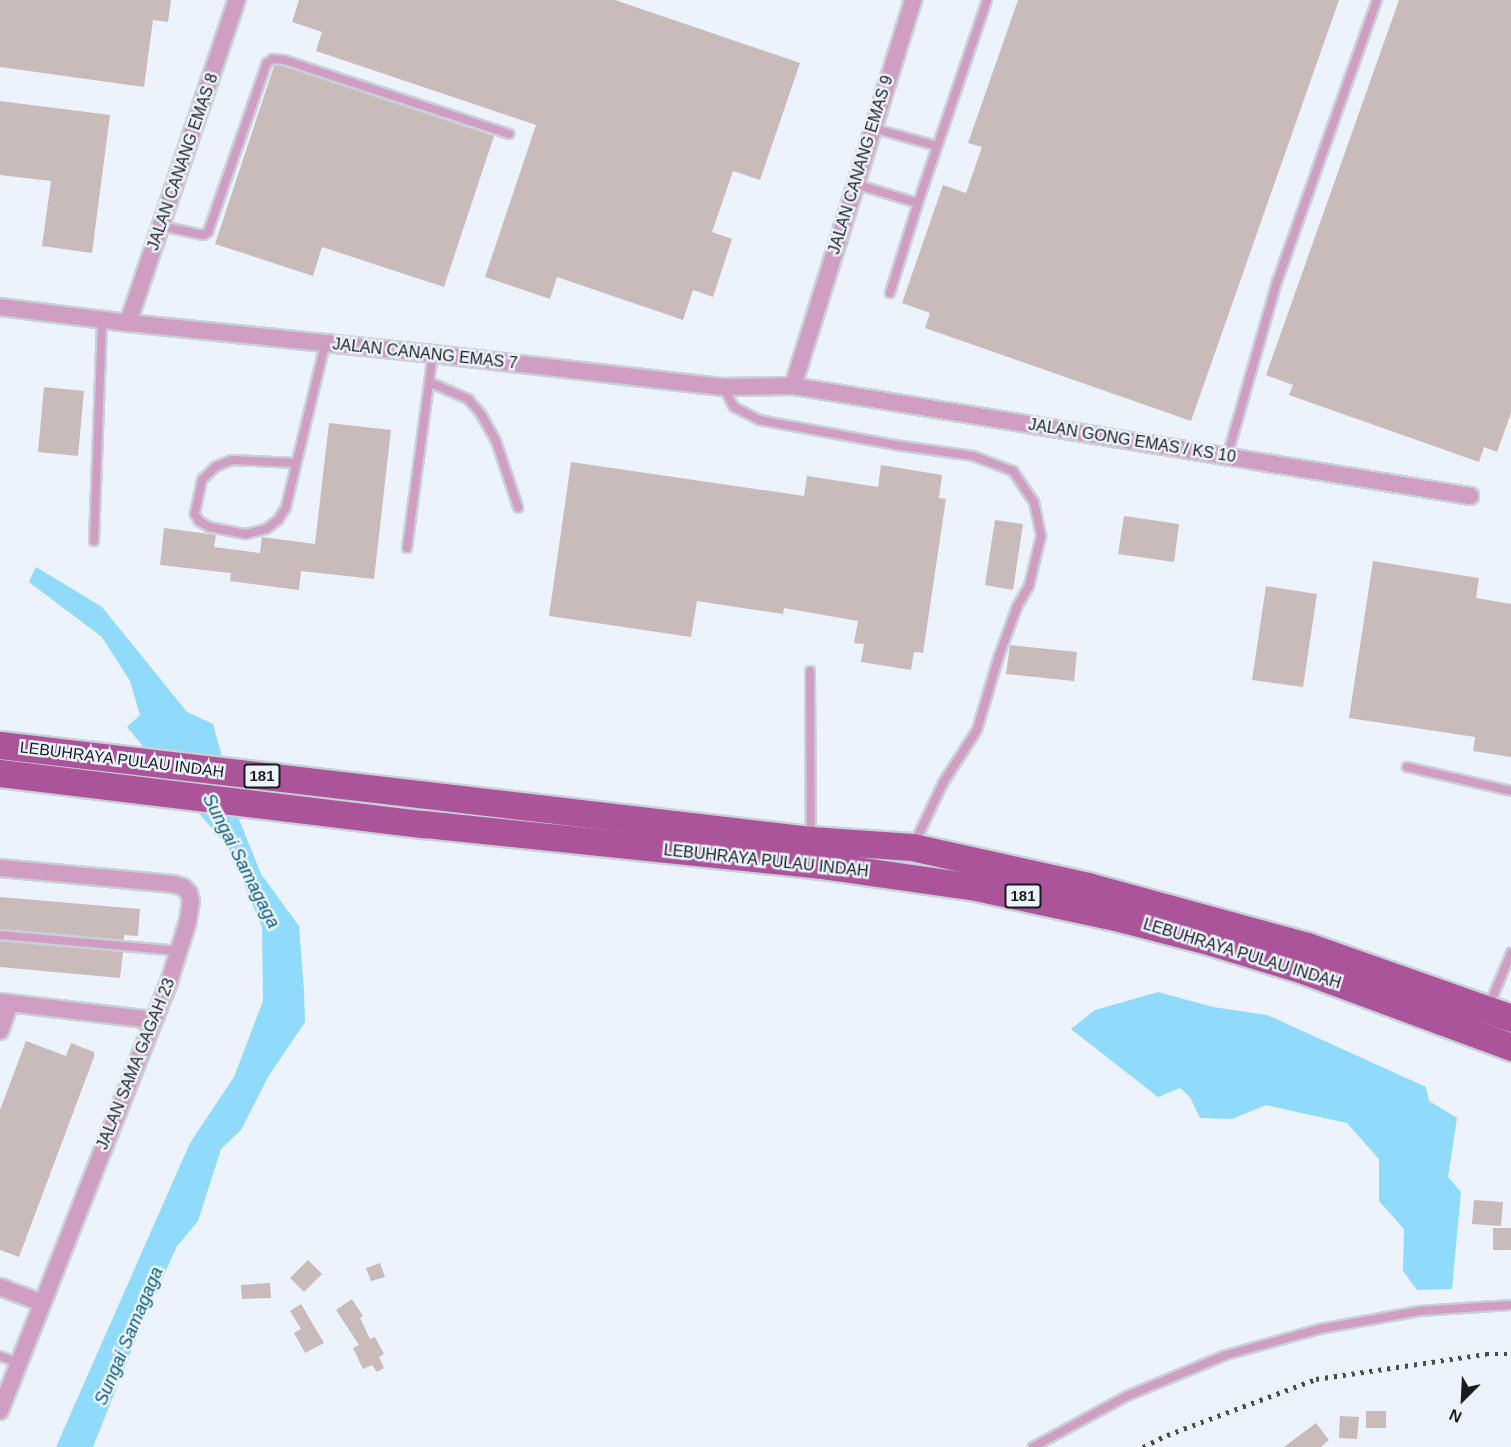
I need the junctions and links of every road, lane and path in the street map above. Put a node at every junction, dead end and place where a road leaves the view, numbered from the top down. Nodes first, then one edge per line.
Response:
1 (237, 0) edge
2 (913, 0) edge
3 (987, 0) edge
4 (1377, 0) edge
5 (872, 128) junction
6 (509, 134) dead end
7 (937, 146) junction
8 (855, 184) junction
9 (918, 203) junction
10 (161, 226) junction
11 (890, 293) dead end
12 (0, 308) edge
13 (102, 320) junction
14 (128, 323) junction
15 (325, 344) junction
16 (433, 354) junction
17 (429, 382) junction
18 (793, 386) junction
19 (722, 387) junction
20 (1227, 457) junction
21 (296, 463) junction
22 (1470, 496) dead end
23 (518, 507) dead end
24 (94, 541) dead end
25 (407, 548) dead end
26 (810, 671) dead end
27 (0, 745) edge
28 (1407, 767) dead end
29 (0, 773) edge
30 (1511, 791) edge
31 (811, 840) junction
32 (912, 847) junction
33 (0, 868) edge
34 (0, 935) edge
35 (179, 951) junction
36 (1511, 953) edge
37 (5, 1003) edge
38 (1500, 1013) edge
39 (153, 1020) junction
40 (0, 1031) edge
41 (1511, 1047) edge
42 (0, 1287) edge
43 (42, 1303) junction
44 (1511, 1305) edge
45 (0, 1356) edge
46 (18, 1363) junction
47 (0, 1411) edge
48 (1033, 1447) edge

1 - 10 street, JALAN CANANG EMAS 8
2 - 5 street, JALAN CANANG EMAS 9
3 - 7 lane
4 - 20 lane
5 - 7 lane
5 - 8 street, JALAN CANANG EMAS 9
6 - 10 lane
7 - 9 lane
8 - 9 lane
8 - 18 street, JALAN CANANG EMAS 9
9 - 11 lane
10 - 14 street, JALAN CANANG EMAS 8
12 - 13 street, JALAN CANANG EMAS 7
13 - 14 street, JALAN CANANG EMAS 7
13 - 24 lane
14 - 15 street, JALAN CANANG EMAS 7
15 - 16 street, JALAN CANANG EMAS 7
15 - 21 lane
16 - 17 lane
16 - 19 street, JALAN CANANG EMAS 7
17 - 23 lane
17 - 25 lane
18 - 19 street, JALAN CANANG EMAS 7
18 - 20 street, JALAN GONG EMAS / KS 10
19 - 32 lane
20 - 22 street, JALAN GONG EMAS / KS 10
21 - 21 lane
26 - 31 lane
27 - 31 main road, LEBUHRAYA PULAU INDAH / 181
28 - 30 lane
29 - 41 main road, LEBUHRAYA PULAU INDAH / 181
31 - 32 main road, LEBUHRAYA PULAU INDAH / 181
32 - 38 main road, LEBUHRAYA PULAU INDAH / 181
33 - 35 street, JALAN SAMA GAGAH 23
34 - 35 lane
35 - 39 street, JALAN SAMA GAGAH 23
36 - 38 lane
37 - 39 street
37 - 40 street
39 - 43 street, JALAN SAMA GAGAH 23
42 - 43 street
43 - 46 street, JALAN SAMA GAGAH 23
44 - 48 lane
45 - 46 lane
46 - 47 street, JALAN SAMA GAGAH 23

